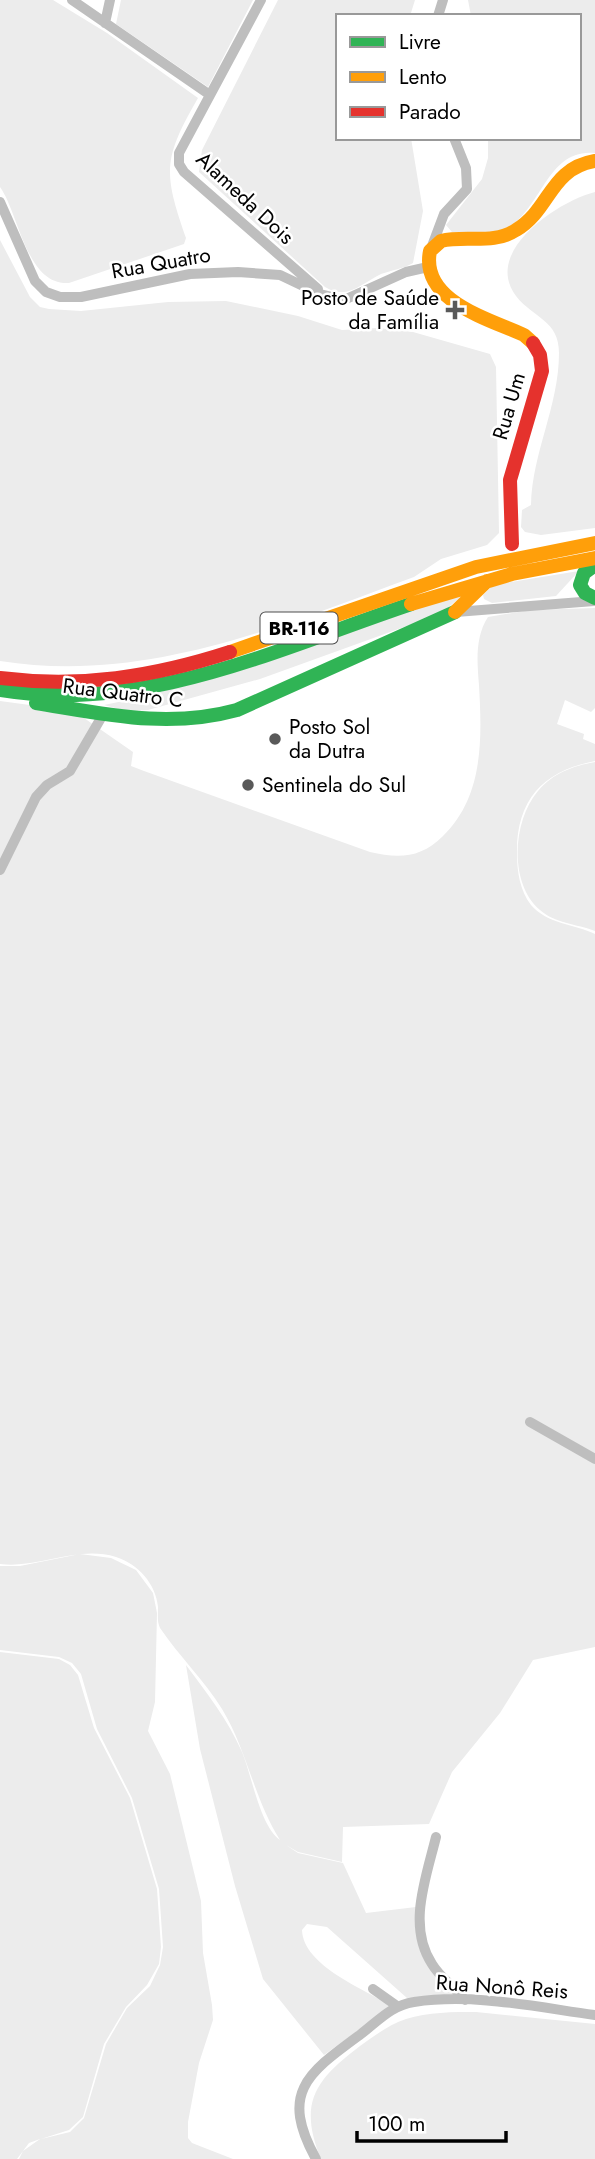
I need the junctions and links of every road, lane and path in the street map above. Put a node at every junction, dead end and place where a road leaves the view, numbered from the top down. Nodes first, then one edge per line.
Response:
1 (72, 0) edge
2 (110, 0) edge
3 (261, 0) edge
4 (105, 23) junction
5 (210, 95) junction
6 (455, 140) edge
7 (595, 161) edge
8 (0, 202) edge
9 (431, 248) junction
10 (428, 267) junction
11 (329, 298) junction
12 (595, 543) edge
13 (512, 544) junction
14 (552, 550) junction
15 (595, 558) edge
16 (595, 565) edge
17 (490, 578) junction
18 (430, 582) junction
19 (595, 599) edge
20 (455, 612) junction
21 (0, 678) edge
22 (0, 690) edge
23 (0, 697) edge
24 (101, 718) dead end
25 (0, 870) edge
26 (530, 1422) dead end
27 (595, 1459) edge
28 (436, 1837) dead end
29 (373, 1990) dead end
30 (465, 2000) junction
31 (397, 2006) junction
32 (595, 2015) edge
33 (316, 2159) edge

1 - 4 street
2 - 4 street
3 - 5 street, Alameda Dois
4 - 5 street
5 - 11 street, Alameda Dois
6 - 9 street
7 - 9 main road
8 - 11 street, Rua Quatro
9 - 10 main road
10 - 11 street
10 - 13 main road, Rua Um
12 - 14 main road, BR-116
13 - 14 main road
13 - 18 main road
14 - 18 main road, BR-116
15 - 17 main road, BR-116
16 - 19 main road
17 - 20 main road
17 - 22 main road, BR-116
18 - 21 main road, BR-116
19 - 20 street, Rua Quatro C
20 - 23 main road, Rua Quatro C
24 - 25 street
26 - 27 street
28 - 30 street
29 - 31 street
30 - 31 street, Rua Nonô Reis
30 - 32 street, Rua Nonô Reis
31 - 33 street, Rua Nonô Reis

